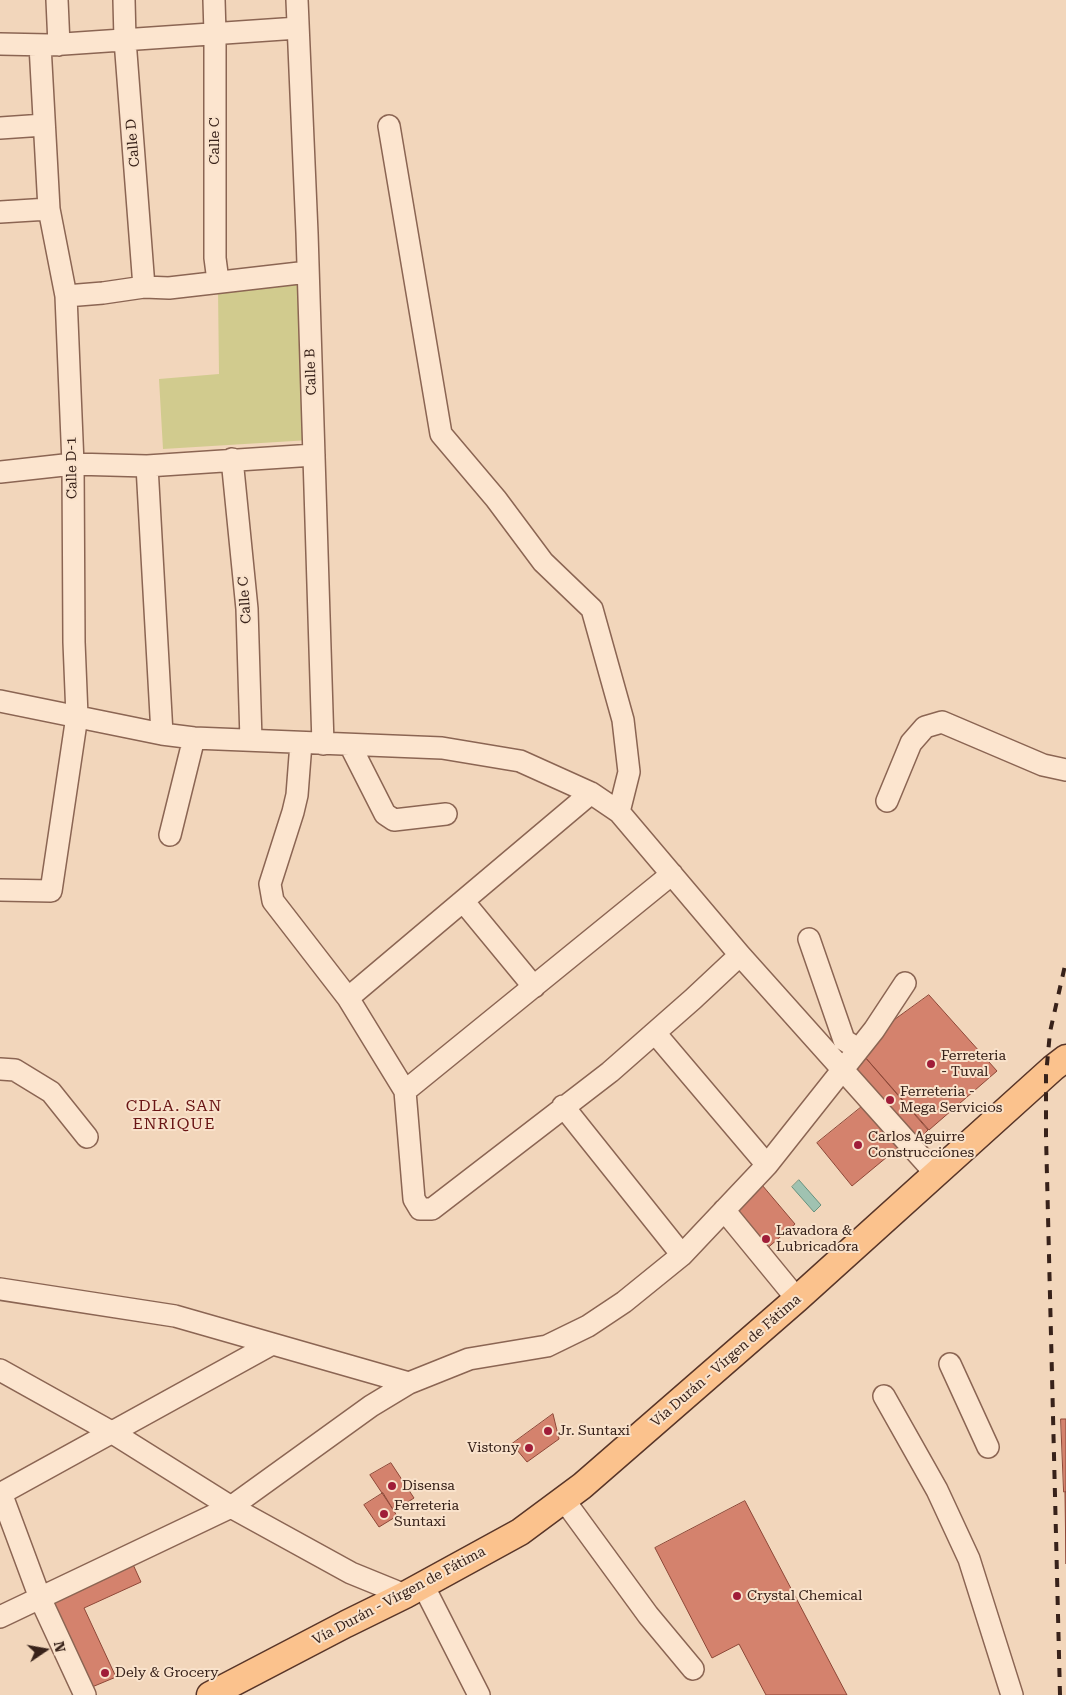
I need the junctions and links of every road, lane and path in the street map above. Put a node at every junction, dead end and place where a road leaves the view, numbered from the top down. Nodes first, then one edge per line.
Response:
1 (57, 0) edge
2 (124, 0) edge
3 (214, 0) edge
4 (297, 0) edge
5 (298, 28) junction
6 (215, 34) junction
7 (125, 40) junction
8 (0, 44) edge
9 (50, 45) junction
10 (44, 125) junction
11 (389, 126) dead end
12 (0, 128) edge
13 (49, 209) junction
14 (0, 212) edge
15 (308, 272) junction
16 (218, 281) junction
17 (144, 287) junction
18 (66, 296) junction
19 (314, 455) junction
20 (232, 459) junction
21 (73, 464) junction
22 (147, 466) junction
23 (0, 472) edge
24 (0, 701) edge
25 (77, 716) junction
26 (162, 734) junction
27 (194, 738) junction
28 (251, 740) junction
29 (301, 743) junction
30 (323, 744) junction
31 (350, 745) junction
32 (1066, 770) edge
33 (591, 793) junction
34 (887, 801) dead end
35 (619, 812) junction
36 (446, 814) dead end
37 (170, 835) dead end
38 (672, 874) junction
39 (0, 890) edge
40 (463, 901) junction
41 (809, 939) dead end
42 (740, 954) junction
43 (905, 983) dead end
44 (534, 987) junction
45 (348, 998) junction
46 (655, 1033) junction
47 (1066, 1044) edge
48 (858, 1049) junction
49 (1059, 1063) edge
50 (0, 1069) edge
51 (842, 1069) junction
52 (405, 1091) junction
53 (564, 1106) junction
54 (87, 1137) dead end
55 (767, 1165) junction
56 (936, 1174) junction
57 (724, 1210) junction
58 (682, 1255) junction
59 (0, 1289) edge
60 (797, 1299) junction
61 (272, 1344) junction
62 (950, 1364) dead end
63 (0, 1370) edge
64 (408, 1383) junction
65 (884, 1396) dead end
66 (113, 1433) junction
67 (988, 1447) dead end
68 (0, 1494) edge
69 (564, 1500) junction
70 (232, 1507) junction
71 (414, 1590) junction
72 (40, 1598) junction
73 (0, 1617) edge
74 (693, 1669) dead end
75 (85, 1695) edge
76 (210, 1695) edge
77 (480, 1695) edge
78 (1012, 1695) edge

1 - 9 street, Calle D-1
2 - 7 street, Calle D
3 - 6 street, Calle C
4 - 5 street, Calle B
5 - 6 street
5 - 15 street, Calle B
6 - 7 street
6 - 16 street, Calle C
7 - 9 street
7 - 17 street, Calle D
8 - 9 street
9 - 10 street, Calle D-1
10 - 12 street
10 - 13 street, Calle D-1
11 - 35 street
13 - 14 street
13 - 18 street, Calle D-1
15 - 16 street
15 - 19 street, Calle B
16 - 17 street
17 - 18 street
18 - 21 street, Calle D-1
19 - 20 street
19 - 30 street, Calle B
20 - 22 street
20 - 28 street, Calle C
21 - 22 street
21 - 23 street
21 - 25 street, Calle D-1
22 - 26 street
24 - 25 street
25 - 26 street
25 - 39 street, Calle D-1
26 - 27 street
27 - 28 street
27 - 37 street
28 - 29 street
29 - 30 street
29 - 45 street
30 - 31 street
31 - 33 street
31 - 36 street
32 - 34 street
33 - 35 street
33 - 40 street
35 - 38 street
38 - 42 street
38 - 44 street
40 - 44 street
40 - 45 street
41 - 48 street
42 - 46 street
42 - 51 street
43 - 48 street
44 - 52 street
45 - 52 street
46 - 53 street
46 - 55 street
47 - 49 main road, Vía Durán - Vírgen de Fátima
48 - 51 street
49 - 56 main road, Vía Durán - Vírgen de Fátima
50 - 54 street
51 - 55 street
51 - 56 street
52 - 53 street
53 - 58 street
55 - 57 street
56 - 60 main road, Vía Durán - Vírgen de Fátima
57 - 58 street
57 - 60 street
58 - 64 street
59 - 61 street
60 - 69 main road, Vía Durán - Vírgen de Fátima
61 - 64 street
61 - 66 street
62 - 67 street
63 - 66 street
64 - 70 street
65 - 78 street
66 - 68 street
66 - 70 street
68 - 72 street
69 - 71 main road, Vía Durán - Vírgen de Fátima
69 - 74 street
70 - 71 street
70 - 72 street
71 - 76 main road, Vía Durán - Vírgen de Fátima
71 - 77 street
72 - 73 street
72 - 75 street

